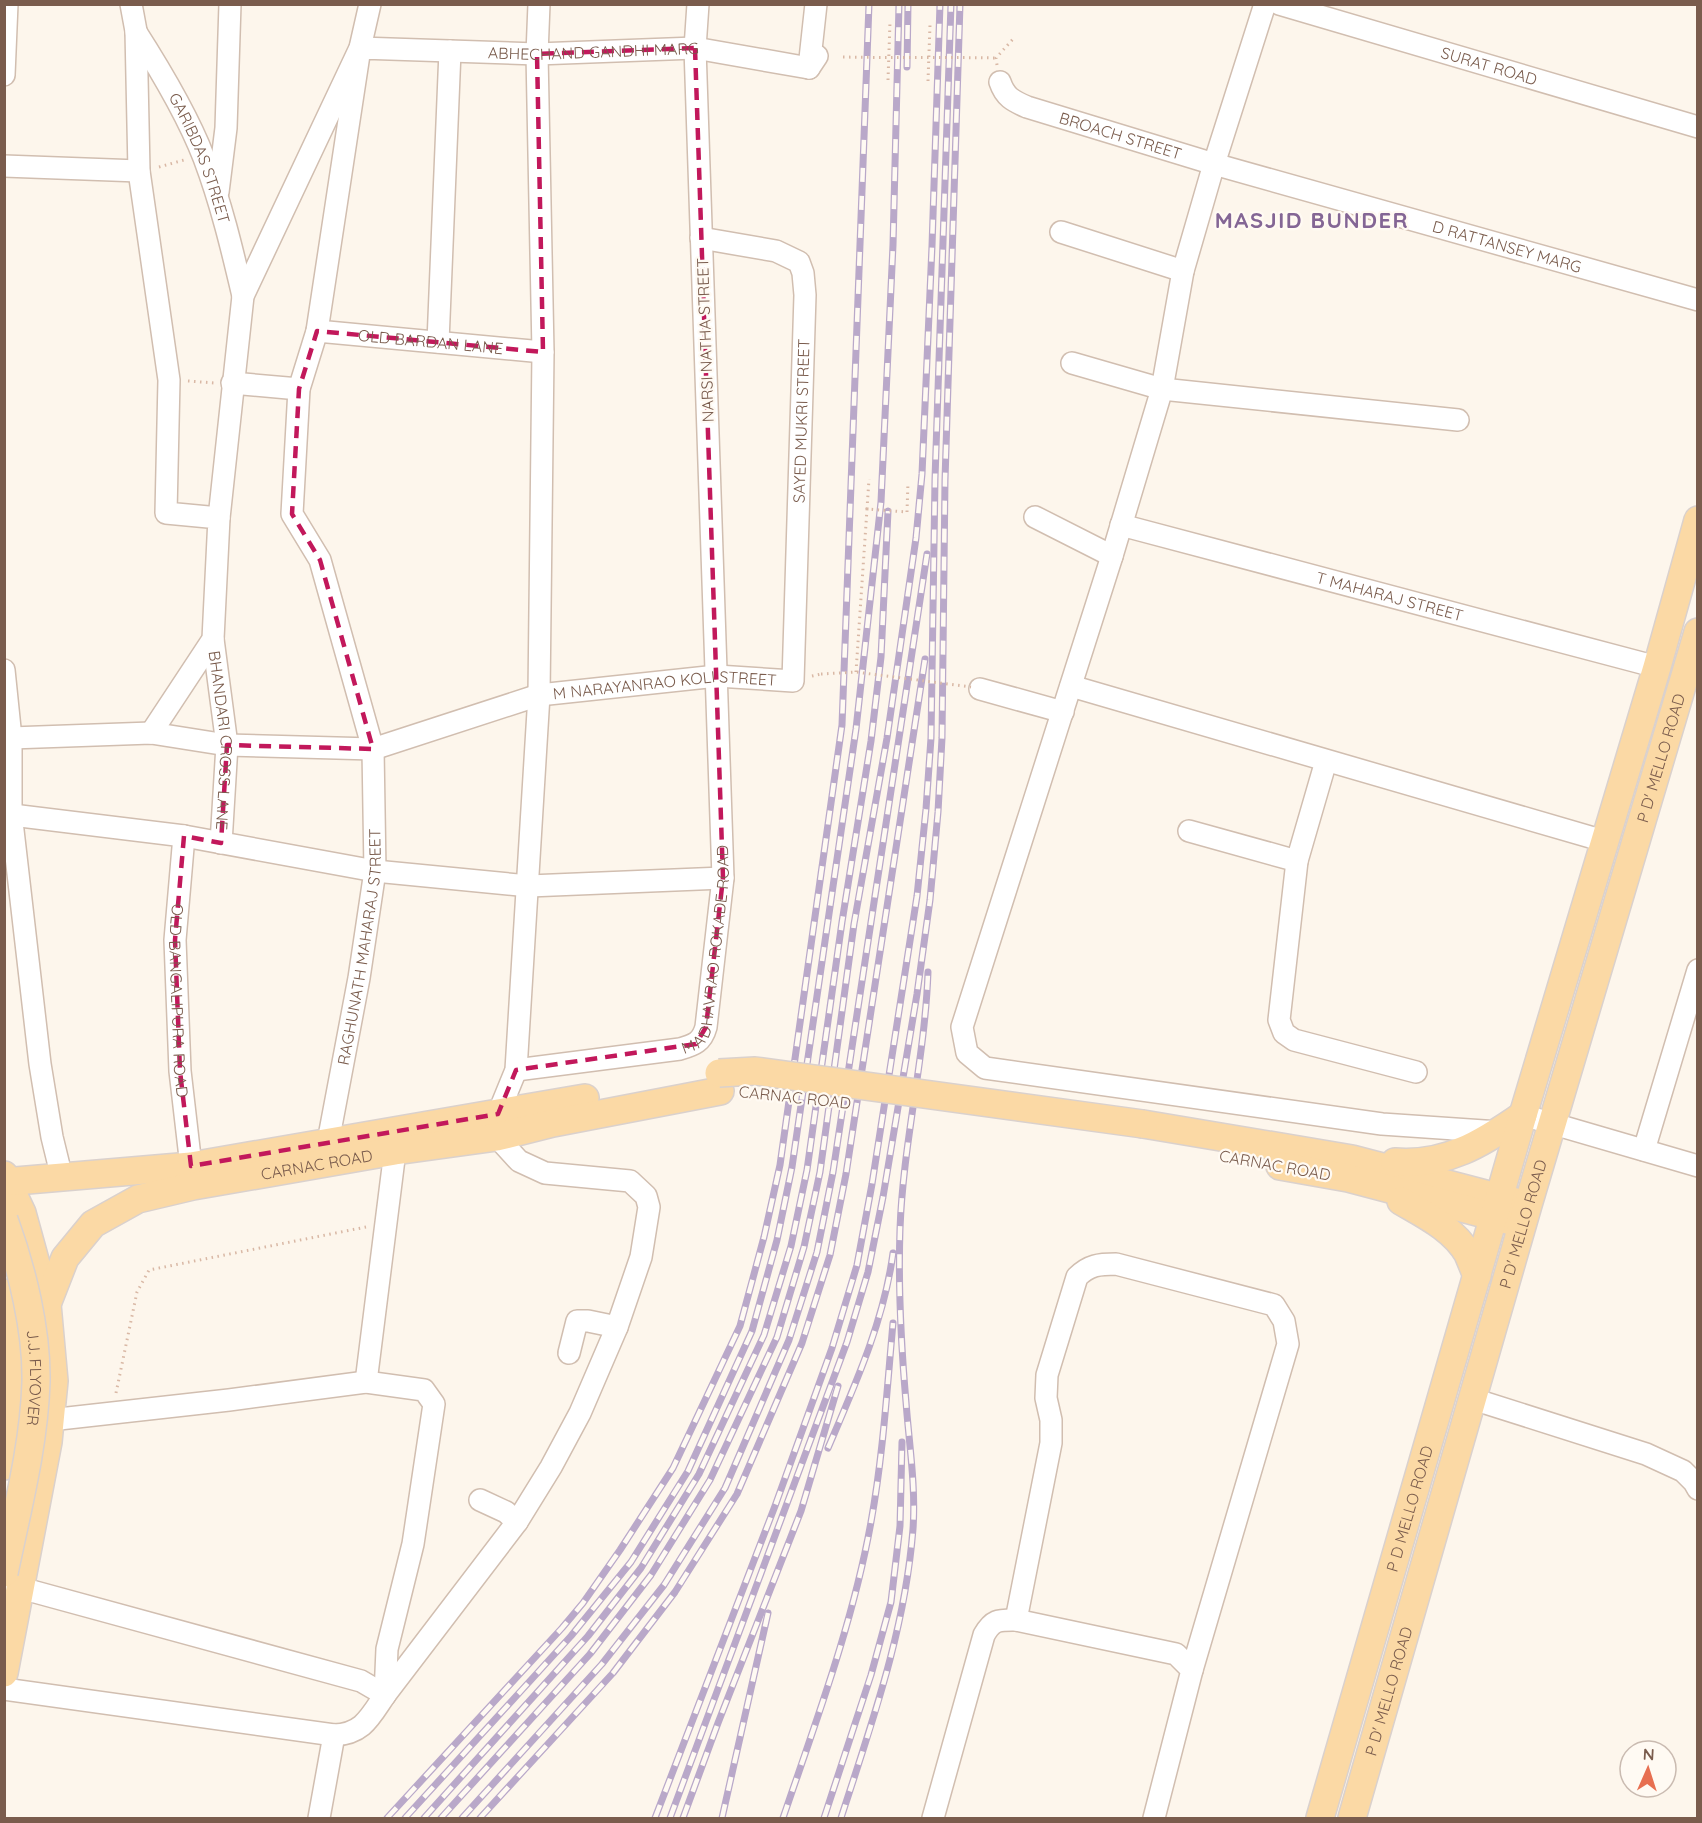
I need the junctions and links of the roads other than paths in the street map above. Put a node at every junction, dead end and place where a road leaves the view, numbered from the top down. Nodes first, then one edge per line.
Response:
1 (7, 4) edge
2 (131, 4) edge
3 (230, 4) edge
4 (370, 4) edge
5 (539, 4) edge
6 (698, 4) edge
7 (816, 4) edge
8 (1265, 4) edge
9 (1280, 4) edge
10 (136, 32) junction
11 (360, 48) junction
12 (695, 48) junction
13 (450, 51) junction
14 (537, 54) junction
15 (4, 75) edge
16 (1000, 82) dead end
17 (1698, 127) edge
18 (226, 128) junction
19 (194, 136) junction
20 (1214, 164) junction
21 (4, 166) edge
22 (140, 171) junction
23 (217, 196) junction
24 (1061, 232) dead end
25 (701, 238) junction
26 (1183, 271) junction
27 (243, 296) junction
28 (1698, 300) edge
29 (317, 331) junction
30 (438, 342) junction
31 (543, 352) junction
32 (1072, 363) dead end
33 (232, 383) junction
34 (298, 389) junction
35 (1162, 389) junction
36 (1458, 420) dead end
37 (1035, 517) dead end
38 (219, 518) junction
39 (1698, 520) edge
40 (1121, 525) junction
41 (1112, 556) junction
42 (1698, 632) edge
43 (213, 639) junction
44 (1657, 667) junction
45 (4, 670) edge
46 (717, 676) junction
47 (793, 681) joint
48 (1071, 686) junction
49 (976, 688) road end
50 (539, 695) junction
51 (1063, 712) junction
52 (151, 733) junction
53 (11, 738) junction
54 (227, 745) junction
55 (373, 749) junction
56 (1326, 760) junction
57 (8, 814) edge
58 (1189, 831) dead end
59 (184, 836) junction
60 (1604, 841) junction
61 (221, 843) junction
62 (1297, 861) junction
63 (375, 871) junction
64 (723, 878) junction
65 (529, 886) junction
66 (1698, 970) edge
67 (516, 1070) junction
68 (1416, 1072) dead end
69 (1523, 1115) junction
70 (1553, 1124) junction
71 (497, 1125) junction
72 (1499, 1132) junction
73 (328, 1142) junction
74 (1644, 1150) junction
75 (395, 1151) junction
76 (190, 1166) junction
77 (1698, 1166) edge
78 (1350, 1169) junction
79 (62, 1179) junction
80 (5, 1180) edge
81 (1496, 1207) junction
82 (1526, 1215) junction
83 (4, 1220) edge
84 (4, 1257) edge
85 (1477, 1276) junction
86 (4, 1293) edge
87 (47, 1304) junction
88 (617, 1327) junction
89 (569, 1353) dead end
90 (366, 1382) junction
91 (1473, 1399) junction
92 (50, 1420) junction
93 (4, 1466) edge
94 (1698, 1489) edge
95 (480, 1500) dead end
96 (517, 1522) junction
97 (10, 1581) edge
98 (1016, 1620) junction
99 (1192, 1670) junction
100 (4, 1673) edge
101 (4, 1689) edge
102 (385, 1695) junction
103 (334, 1736) junction
104 (319, 1818) edge
105 (933, 1818) edge
106 (1154, 1818) edge
107 (1320, 1818) edge
108 (1352, 1818) edge

1 - 15 street
2 - 10 street
3 - 18 street
4 - 11 street
5 - 14 street
6 - 12 street, NARSI NATHA STREET
7 - 12 street, ABHECHAND GANDHI MARG
8 - 20 street
9 - 17 street, SURAT ROAD
10 - 19 street, GARIBDAS STREET
10 - 22 street
11 - 13 street, ABHECHAND GANDHI MARG
11 - 27 street
11 - 29 street, RAGHUNATH MAHARAJ STREET
12 - 14 street, ABHECHAND GANDHI MARG
12 - 25 street, NARSI NATHA STREET
13 - 14 street, ABHECHAND GANDHI MARG
13 - 30 street
14 - 31 street
16 - 20 street, BROACH STREET
18 - 19 street
18 - 23 street
19 - 23 street, GARIBDAS STREET
20 - 26 street
20 - 28 street, D RATTANSEY MARG
21 - 22 street
22 - 38 street
23 - 27 street, GARIBDAS STREET
24 - 26 street
25 - 46 street, NARSI NATHA STREET
25 - 47 street, SAYED MUKRI STREET
26 - 35 street
27 - 33 street, BHANDARI CROSS LANE
29 - 30 street, OLD BARDAN LANE
29 - 34 street, RAGHUNATH MAHARAJ STREET
30 - 31 street, OLD BARDAN LANE
31 - 50 street
32 - 35 street
33 - 34 street
33 - 38 street, BHANDARI CROSS LANE
34 - 55 street, RAGHUNATH MAHARAJ STREET
35 - 36 street
35 - 40 street
37 - 41 street
38 - 43 street, BHANDARI CROSS LANE
39 - 44 main road, P D' MELLO ROAD
40 - 41 street
40 - 44 street, T MAHARAJ STREET
41 - 48 street
42 - 70 main road, P D' MELLO ROAD
43 - 52 street
43 - 54 street, BHANDARI CROSS LANE
44 - 60 main road, P D' MELLO ROAD
45 - 53 street
46 - 47 street, M NARAYANRAO KOLI STREET
46 - 50 street, M NARAYANRAO KOLI STREET
46 - 64 street, MADHAVRAO ROKADE ROAD
48 - 51 street
48 - 56 street
49 - 51 street
50 - 55 street, M NARAYANRAO KOLI STREET
50 - 65 street
51 - 72 street
52 - 53 street, M NARAYANRAO KOLI STREET
52 - 54 street, M NARAYANRAO KOLI STREET
53 - 57 street
54 - 55 street, M NARAYANRAO KOLI STREET
54 - 61 street, BHANDARI CROSS LANE
55 - 63 street, RAGHUNATH MAHARAJ STREET
56 - 60 street
56 - 62 street
57 - 59 street
57 - 79 street
58 - 62 street
59 - 61 street
59 - 76 street, OLD BANGALIPURA ROAD
60 - 69 main road, P D' MELLO ROAD
61 - 63 street
62 - 68 street
63 - 65 street
63 - 73 street, RAGHUNATH MAHARAJ STREET
64 - 65 street
64 - 67 street, MADHAVRAO ROKADE ROAD
65 - 67 street
66 - 74 street
67 - 71 street
69 - 70 street
69 - 72 main road
69 - 81 main road, P D' MELLO ROAD
70 - 74 street
70 - 82 main road, P D' MELLO ROAD
71 - 73 main road, CARNAC ROAD
71 - 75 main road, CARNAC ROAD
71 - 78 main road, CARNAC ROAD
71 - 88 street
72 - 78 main road
73 - 76 main road, CARNAC ROAD
74 - 77 street
75 - 87 main road, CARNAC ROAD
75 - 90 street
76 - 79 main road, CARNAC ROAD
78 - 81 main road, CARNAC ROAD
78 - 85 main road
79 - 80 main road, CARNAC ROAD
80 - 87 main road
81 - 82 main road, CARNAC ROAD
81 - 85 main road, P D MELLO ROAD
82 - 91 main road, P D' MELLO ROAD
83 - 97 main road, J.J. FLYOVER, bridge
84 - 87 main road
85 - 107 main road, P D MELLO ROAD
86 - 93 main road
87 - 92 main road
88 - 89 street
88 - 96 street
90 - 92 street
90 - 102 street
91 - 94 street
91 - 108 main road, P D' MELLO ROAD
92 - 97 main road
95 - 96 street
96 - 102 street
97 - 100 main road
97 - 102 street
98 - 99 street
98 - 99 street
98 - 105 street
99 - 106 street
101 - 103 street
102 - 103 street
103 - 104 street

